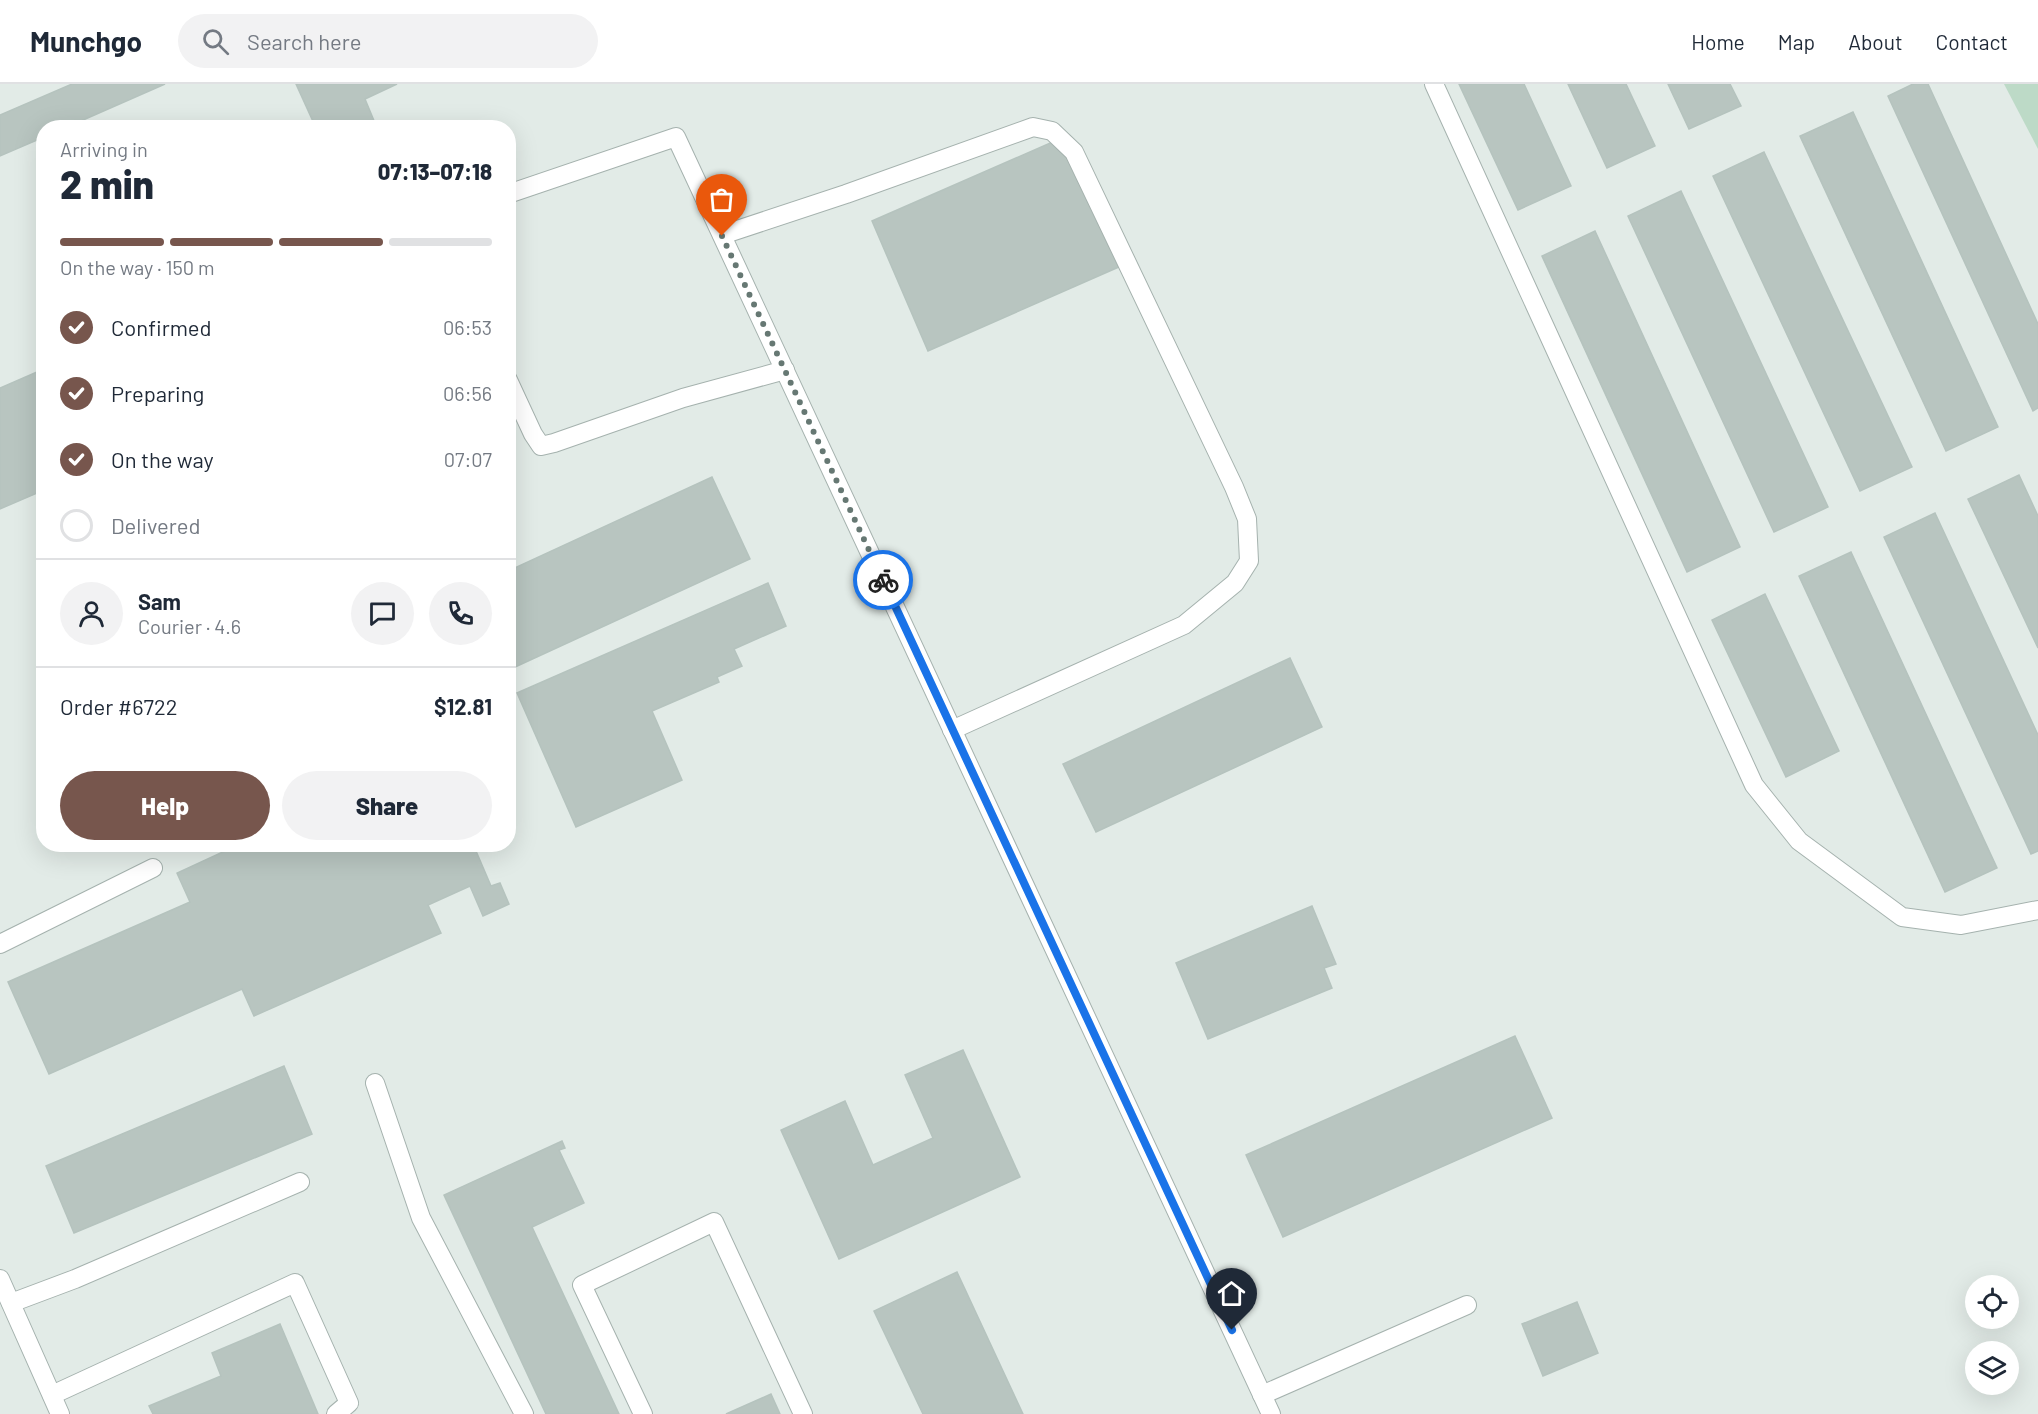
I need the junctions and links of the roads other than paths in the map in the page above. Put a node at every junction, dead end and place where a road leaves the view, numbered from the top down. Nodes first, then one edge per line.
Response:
1 (1434, 84) edge
2 (516, 191) edge
3 (722, 236) junction
4 (785, 370) junction
5 (516, 397) edge
6 (952, 730) junction
7 (153, 868) dead end
8 (2038, 910) edge
9 (0, 944) edge
10 (375, 1083) dead end
11 (300, 1182) dead end
12 (0, 1280) edge
13 (10, 1303) junction
14 (1467, 1305) dead end
15 (52, 1395) junction
16 (1262, 1395) junction
17 (60, 1414) edge
18 (336, 1414) edge
19 (524, 1414) edge
20 (643, 1414) edge
21 (803, 1414) edge
22 (1271, 1414) edge

1 - 8 street
2 - 3 street
3 - 4 street
3 - 6 street
4 - 5 street
4 - 6 street
6 - 16 street
7 - 9 street
10 - 19 street
11 - 13 street
12 - 13 street
13 - 15 street
14 - 16 street
15 - 17 street
15 - 18 street
16 - 22 street
20 - 21 street

